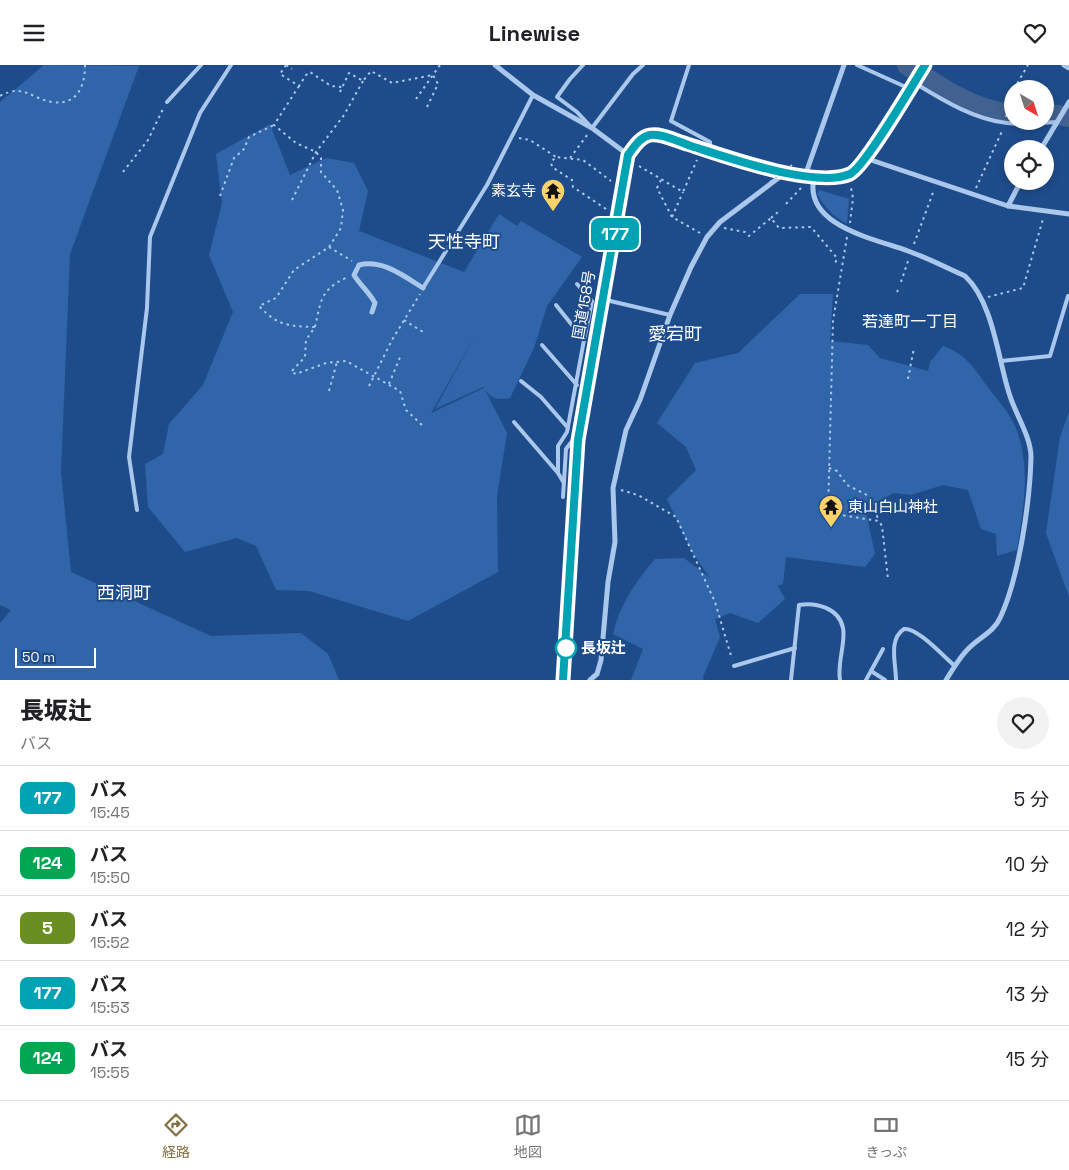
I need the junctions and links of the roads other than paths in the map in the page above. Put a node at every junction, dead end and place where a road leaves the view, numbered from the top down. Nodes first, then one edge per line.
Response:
1 (201, 65) edge
2 (231, 65) edge
3 (495, 65) edge
4 (583, 65) edge
5 (643, 65) edge
6 (689, 65) edge
7 (844, 65) edge
8 (857, 65) edge
9 (1064, 65) edge
10 (1069, 68) edge
11 (918, 76) edge
12 (534, 95) junction
13 (167, 102) road end
14 (1069, 102) edge
15 (1057, 122) junction
16 (592, 128) junction
17 (1046, 140) edge
18 (706, 150) junction
19 (628, 157) junction
20 (865, 158) junction
21 (789, 169) junction
22 (810, 177) junction
23 (1016, 190) edge
24 (1008, 205) junction
25 (1069, 214) edge
26 (577, 284) dead end
27 (423, 288) joint
28 (1068, 296) dead end
29 (604, 299) junction
30 (556, 305) dead end
31 (372, 312) dead end
32 (670, 315) junction
33 (584, 339) junction
34 (542, 345) dead end
35 (1001, 361) junction
36 (522, 381) dead end
37 (576, 385) junction
38 (514, 422) dead end
39 (568, 428) junction
40 (578, 440) junction
41 (558, 473) junction
42 (564, 483) junction
43 (562, 497) dead end
44 (137, 510) dead end
45 (795, 648) junction
46 (884, 649) dead end
47 (734, 666) road end
48 (955, 666) junction
49 (871, 671) junction
50 (563, 680) edge
51 (590, 680) edge
52 (791, 680) edge
53 (840, 680) edge
54 (866, 680) edge
55 (885, 680) edge
56 (896, 680) edge
57 (946, 680) edge

1 - 13 lane
2 - 44 lane
3 - 12 street
4 - 16 lane
5 - 16 lane
6 - 18 lane
7 - 22 street
8 - 11 lane
9 - 10 street
11 - 15 lane
11 - 20 highway
12 - 16 street
12 - 27 lane
14 - 15 street
15 - 17 street
16 - 19 street
18 - 19 highway
18 - 21 highway
19 - 29 highway, 国道158号
20 - 22 highway
20 - 24 street
21 - 22 highway
21 - 32 street
22 - 35 street
23 - 24 street
24 - 25 street
26 - 33 lane
27 - 31 street
28 - 35 lane
29 - 32 lane
29 - 40 highway, 国道158号
30 - 33 lane
32 - 51 street
33 - 37 lane
34 - 37 lane
35 - 48 street
36 - 39 lane
37 - 39 lane
38 - 41 lane
39 - 41 lane
40 - 42 lane
40 - 50 highway, 国道158号
41 - 42 lane
42 - 43 lane
45 - 47 lane
45 - 52 lane
45 - 53 lane
46 - 49 lane
48 - 56 lane
48 - 57 street
49 - 54 lane
49 - 55 lane

